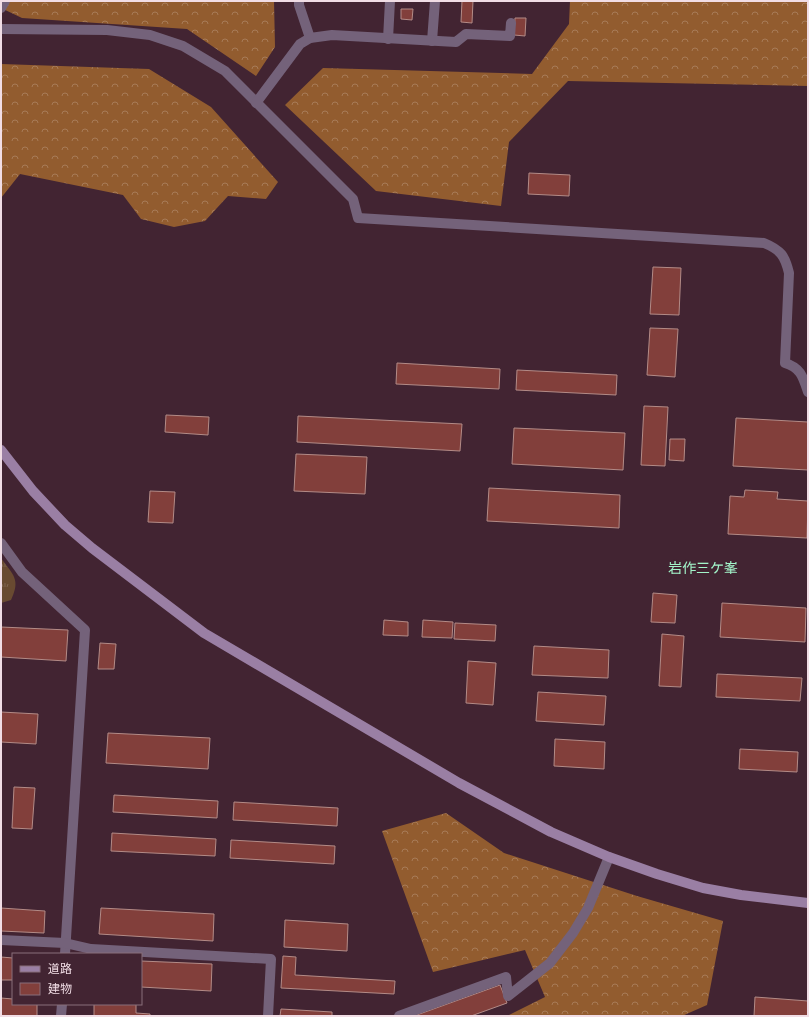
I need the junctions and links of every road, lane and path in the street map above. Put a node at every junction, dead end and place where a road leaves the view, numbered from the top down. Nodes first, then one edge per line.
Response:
1 (5, 1) edge
2 (299, 1) edge
3 (390, 1) edge
4 (435, 1) edge
5 (1, 8) edge
6 (511, 23) dead end
7 (1, 29) edge
8 (310, 38) junction
9 (388, 39) junction
10 (432, 41) junction
11 (256, 103) junction
12 (808, 392) edge
13 (1, 450) edge
14 (1, 543) edge
15 (609, 857) junction
16 (808, 903) edge
17 (1, 940) edge
18 (65, 943) junction
19 (65, 953) edge
20 (62, 1005) edge
21 (61, 1016) edge
22 (268, 1016) edge
23 (399, 1016) edge

1 - 5 lane
2 - 8 lane
3 - 9 lane
4 - 10 lane
6 - 10 lane
7 - 11 lane
8 - 9 lane
8 - 11 lane
9 - 10 lane
11 - 12 lane
13 - 15 street
14 - 18 lane
15 - 16 street
15 - 23 lane
17 - 18 lane
18 - 19 lane
18 - 22 lane
20 - 21 lane

